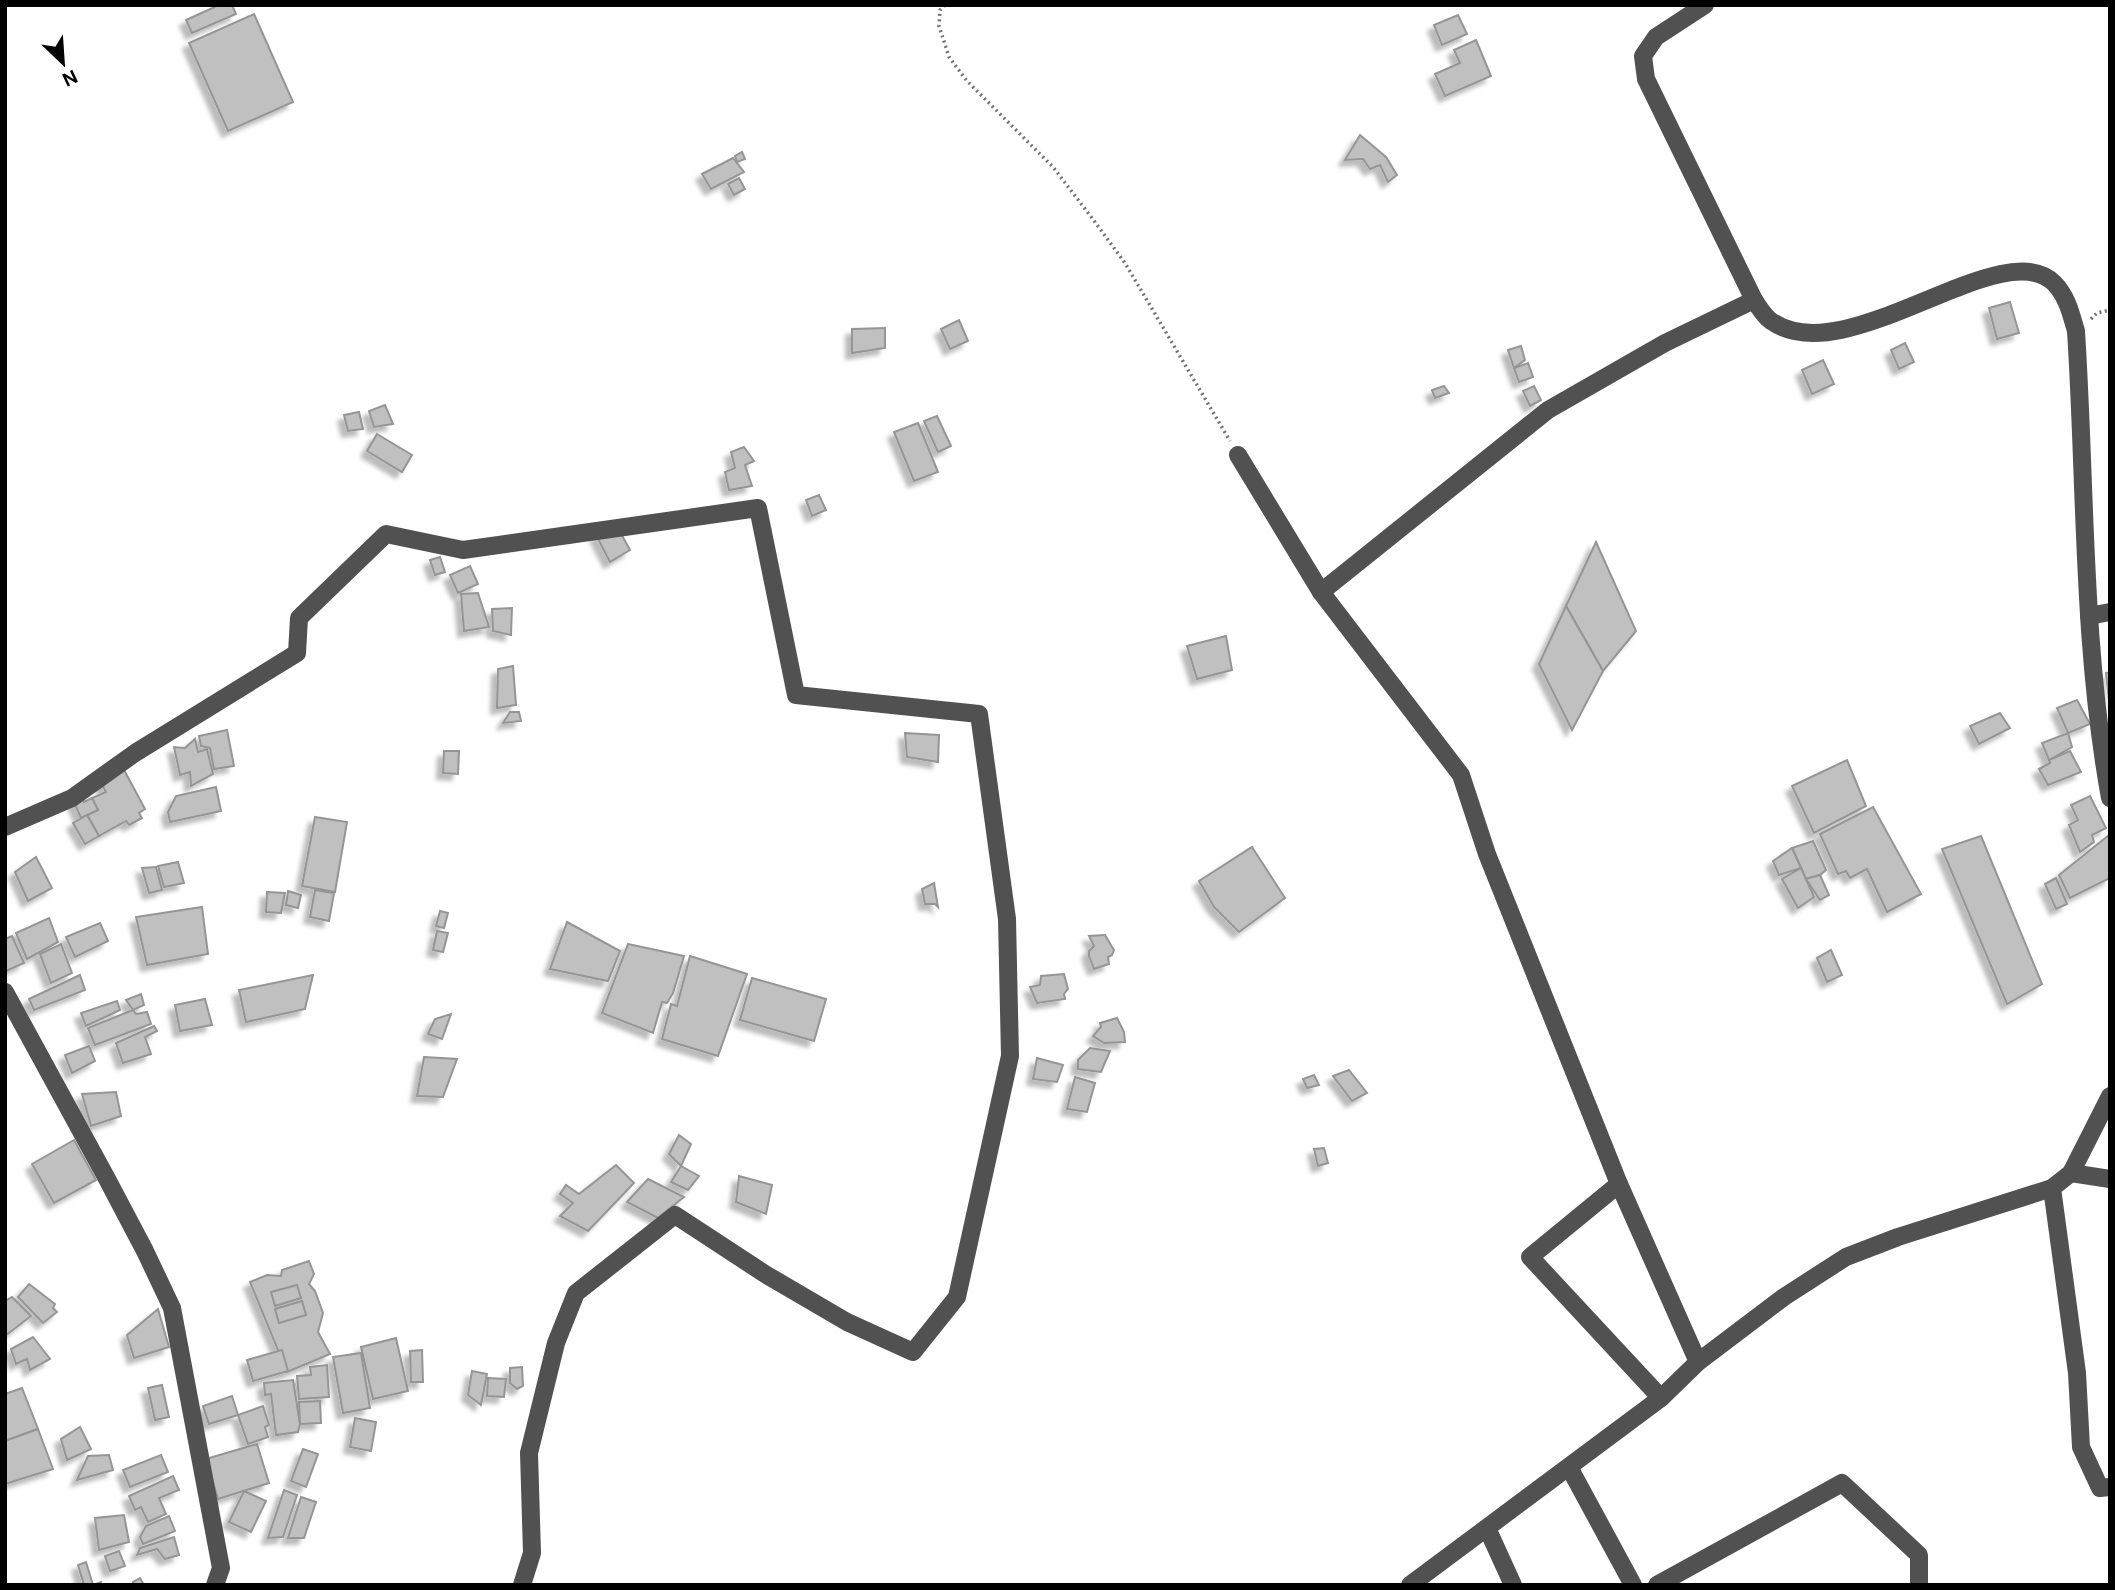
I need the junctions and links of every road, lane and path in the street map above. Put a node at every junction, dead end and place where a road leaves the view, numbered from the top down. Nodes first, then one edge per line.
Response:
1 (945, 5) edge
2 (1705, 5) edge
3 (1754, 300) junction
4 (1238, 455) joint
5 (1321, 592) junction
6 (2110, 612) edge
7 (2089, 617) junction
8 (2110, 799) edge
9 (5, 827) edge
10 (5, 992) edge
11 (2110, 1096) edge
12 (2071, 1173) junction
13 (2110, 1179) edge
14 (1619, 1184) junction
15 (2053, 1188) junction
16 (1698, 1362) junction
17 (1661, 1398) junction
18 (1569, 1467) junction
19 (2110, 1487) edge
20 (1487, 1528) junction
21 (215, 1585) edge
22 (522, 1585) edge
23 (1410, 1585) edge
24 (1513, 1585) edge
25 (1633, 1585) edge
26 (1657, 1585) edge
27 (1919, 1585) edge

1 - 4 path
2 - 3 street
3 - 5 street
3 - 7 street
4 - 5 street
5 - 14 street
6 - 7 street
7 - 8 street
9 - 22 street
10 - 21 street
11 - 12 street
12 - 13 street
12 - 15 street
14 - 16 street
14 - 17 street
15 - 16 street
15 - 19 street
16 - 17 street
17 - 18 street
18 - 20 street
18 - 25 street
20 - 23 street
20 - 24 street
26 - 27 street

